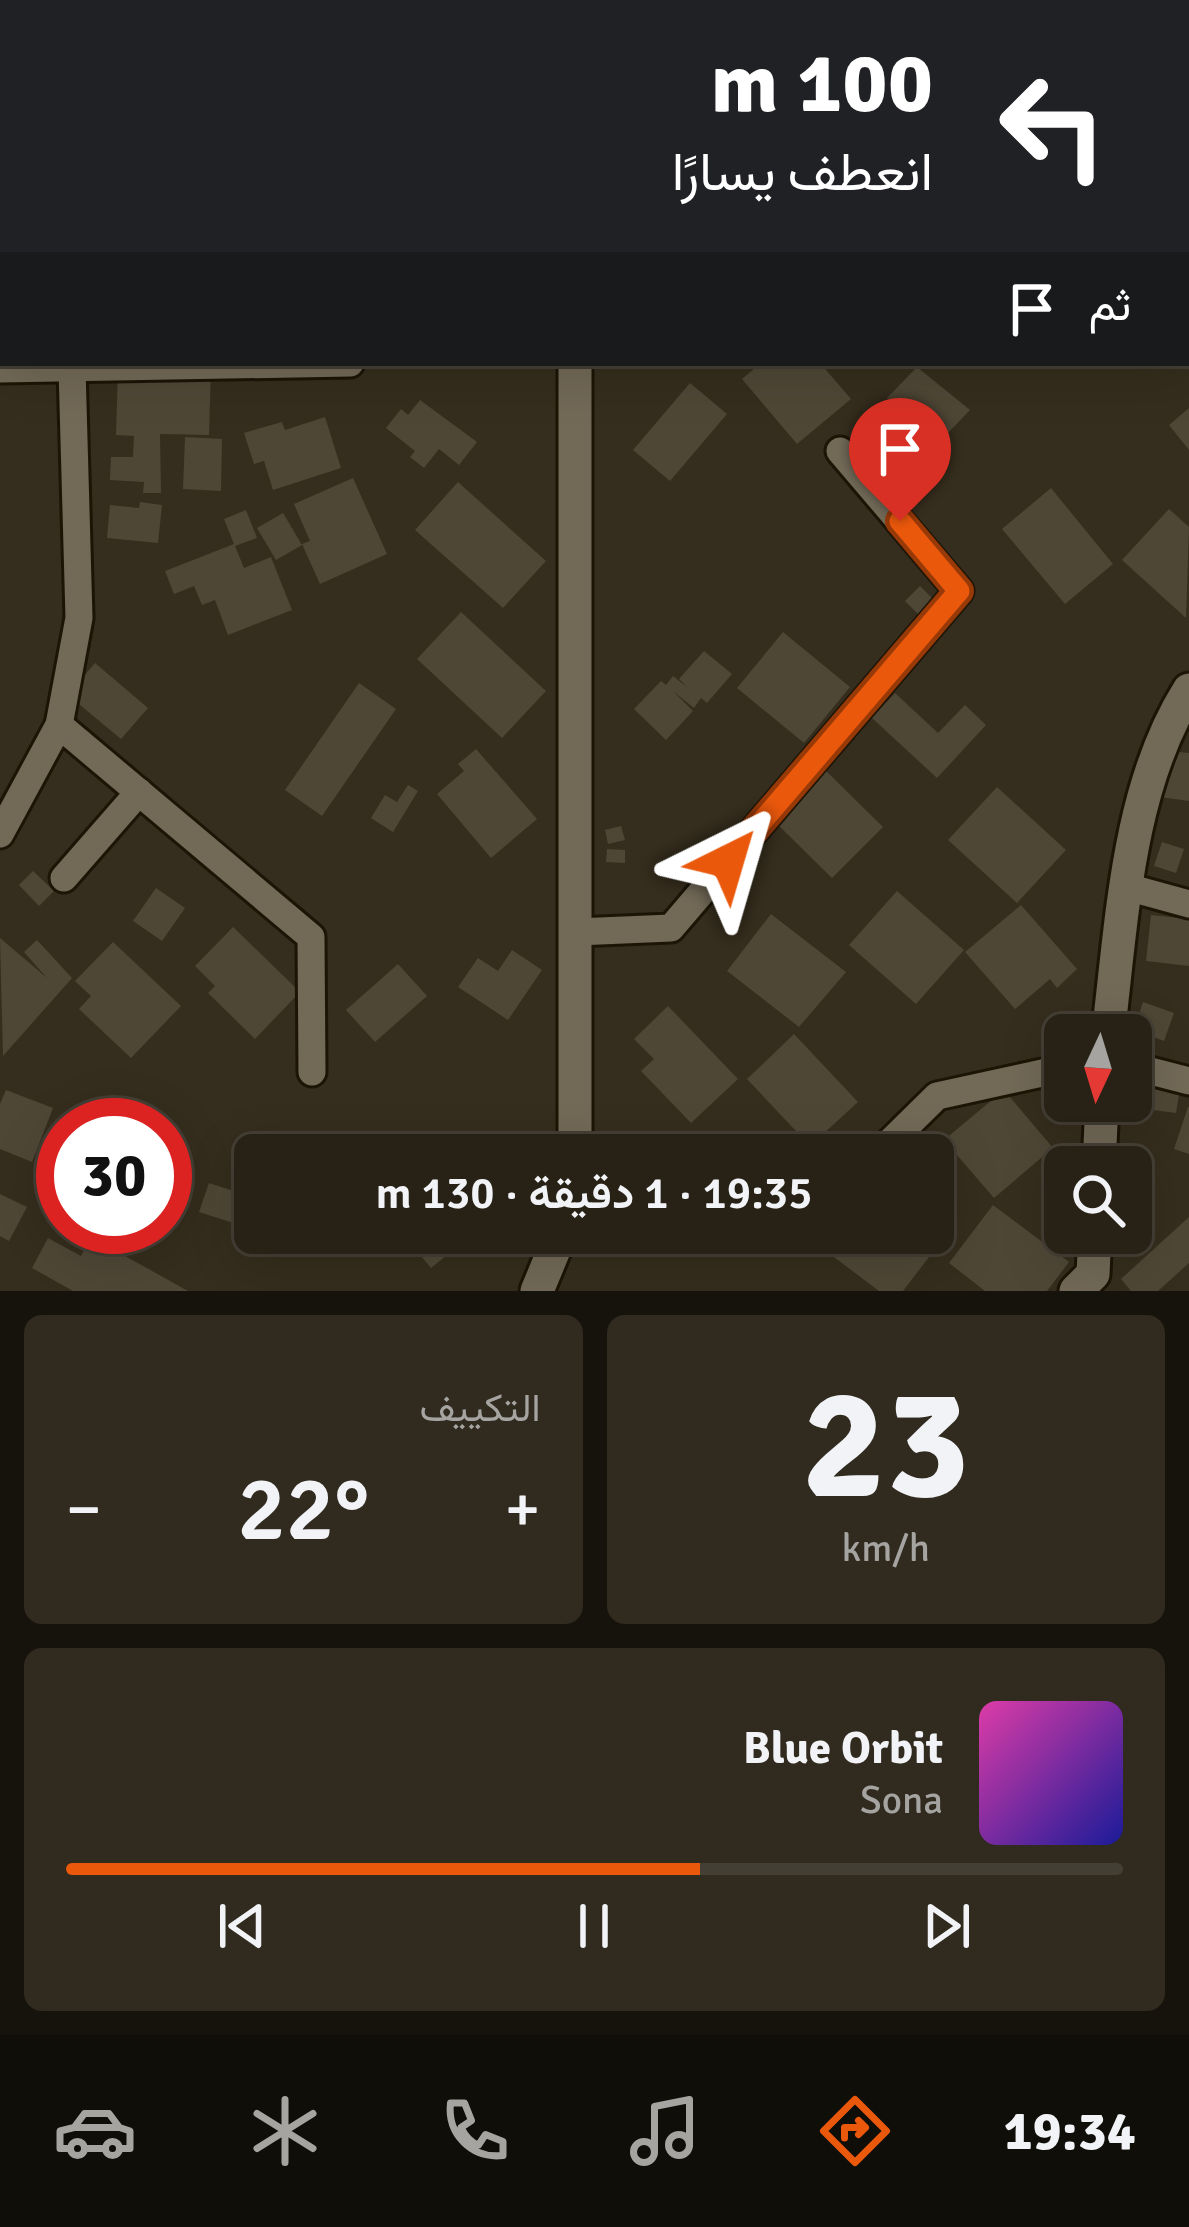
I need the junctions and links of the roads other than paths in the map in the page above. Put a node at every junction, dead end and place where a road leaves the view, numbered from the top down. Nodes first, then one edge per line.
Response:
1 (159, 366) edge
2 (574, 366) edge
3 (71, 368) junction
4 (0, 369) edge
5 (840, 451) dead end
6 (1189, 690) edge
7 (59, 725) junction
8 (1175, 738) edge
9 (139, 792) junction
10 (0, 834) edge
11 (64, 878) dead end
12 (1126, 887) junction
13 (1189, 904) edge
14 (577, 932) junction
15 (1111, 1014) edge
16 (1152, 1071) edge
17 (312, 1072) dead end
18 (1044, 1073) edge
19 (1189, 1081) edge
20 (575, 1134) edge
21 (898, 1134) edge
22 (553, 1254) edge
23 (1094, 1254) edge
24 (538, 1291) edge
25 (1076, 1291) edge

1 - 3 street
2 - 14 street
3 - 4 street
3 - 7 street
5 - 14 street
6 - 8 street
7 - 9 street
7 - 10 street
8 - 12 street
9 - 11 street
9 - 17 street
12 - 13 street
12 - 15 street
14 - 20 street
16 - 19 street
18 - 21 street
22 - 24 street
23 - 25 street

